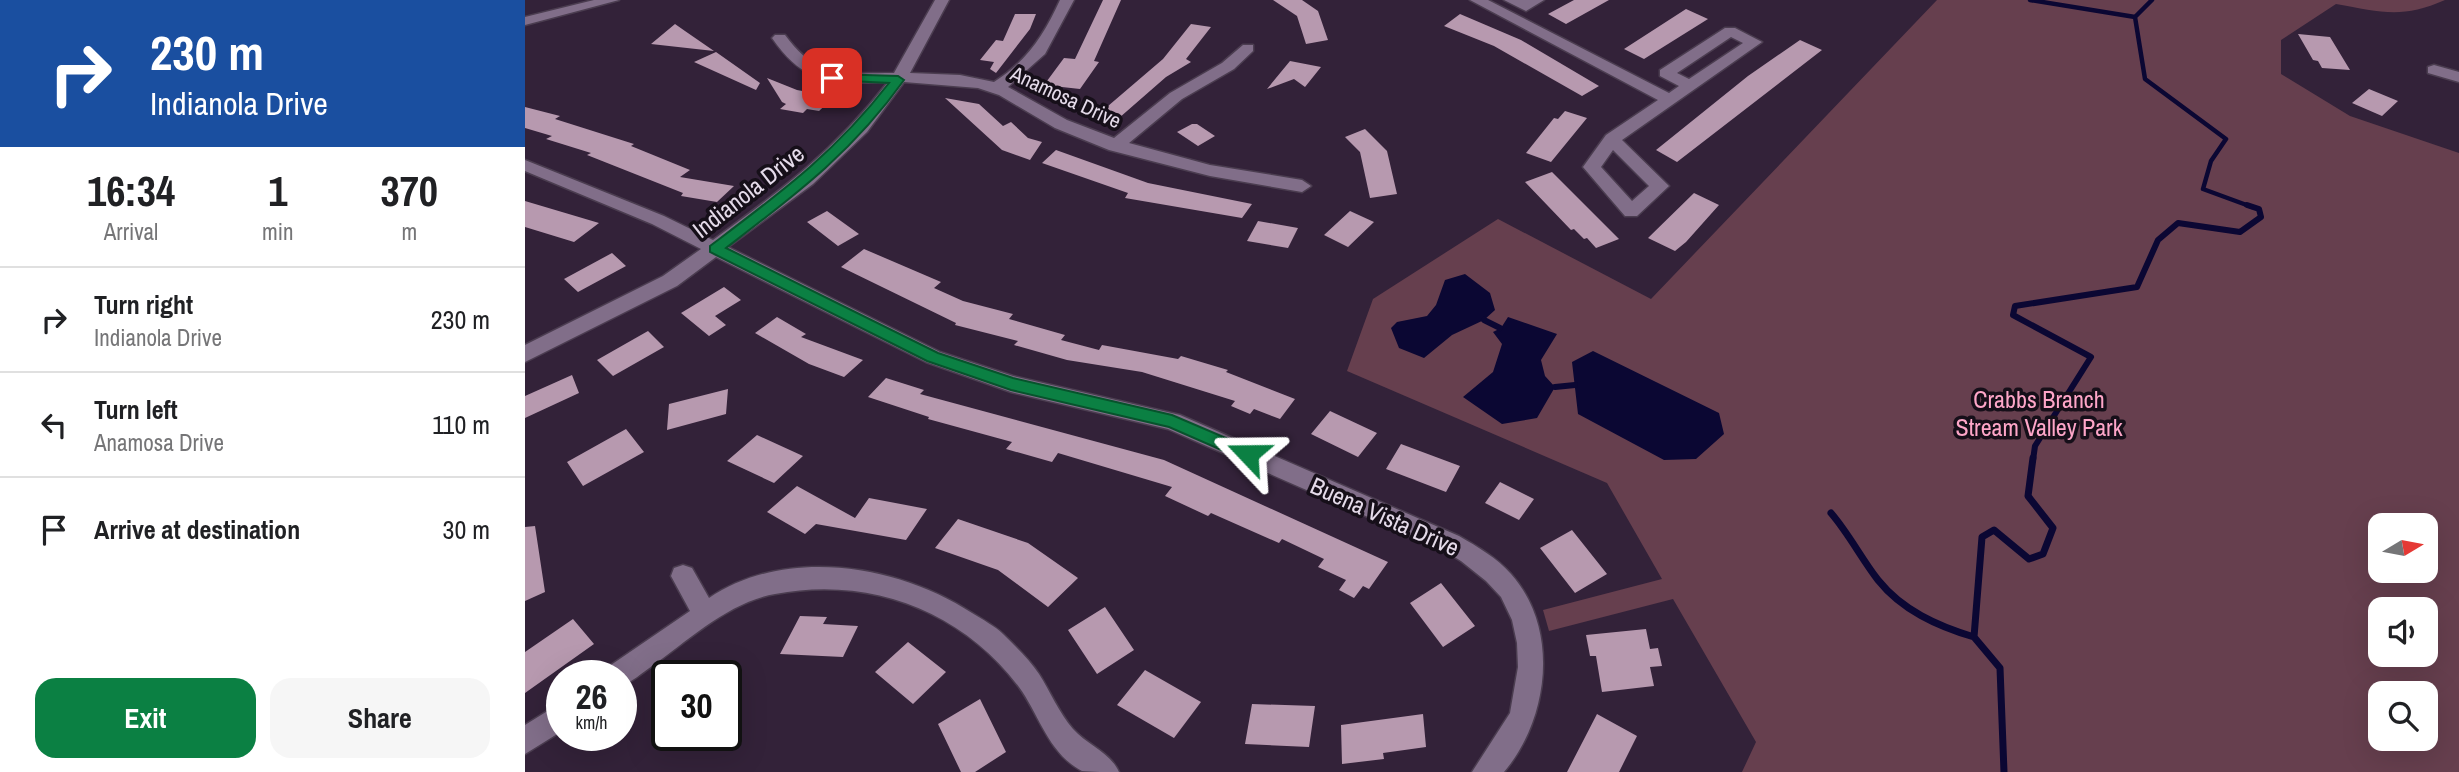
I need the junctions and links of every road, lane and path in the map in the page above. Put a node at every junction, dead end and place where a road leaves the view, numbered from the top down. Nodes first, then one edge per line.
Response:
1 (613, 0) edge
2 (942, 0) edge
3 (1067, 0) edge
4 (1476, 0) edge
5 (1537, 0) edge
6 (1507, 3) edge
7 (572, 5) edge
8 (525, 21) edge
9 (780, 38) dead end
10 (1248, 48) dead end
11 (2434, 70) dead end
12 (2459, 77) edge
13 (898, 80) junction
14 (1689, 85) junction
15 (996, 88) junction
16 (1668, 99) junction
17 (1612, 139) dead end
18 (1115, 146) junction
19 (525, 165) edge
20 (1302, 186) dead end
21 (715, 249) junction
22 (525, 354) edge
23 (683, 576) dead end
24 (705, 614) junction
25 (637, 662) edge
26 (546, 726) edge
27 (525, 741) edge
28 (1105, 772) edge
29 (1486, 772) edge

1 - 7 street
2 - 13 street, Indianola Drive
3 - 15 street
4 - 6 street
5 - 6 street
6 - 16 street
7 - 8 street
9 - 13 street, Anamosa Drive
10 - 18 street
11 - 12 street
13 - 15 street, Anamosa Drive
13 - 21 street, Indianola Drive
14 - 14 street
14 - 16 street
15 - 18 street, Anamosa Drive
16 - 17 street
18 - 20 street, Anamosa Drive
19 - 21 street, Buena Vista Drive
21 - 22 street, Indianola Drive
21 - 29 street, Buena Vista Drive
23 - 24 street
24 - 25 street
24 - 28 street
26 - 27 street

